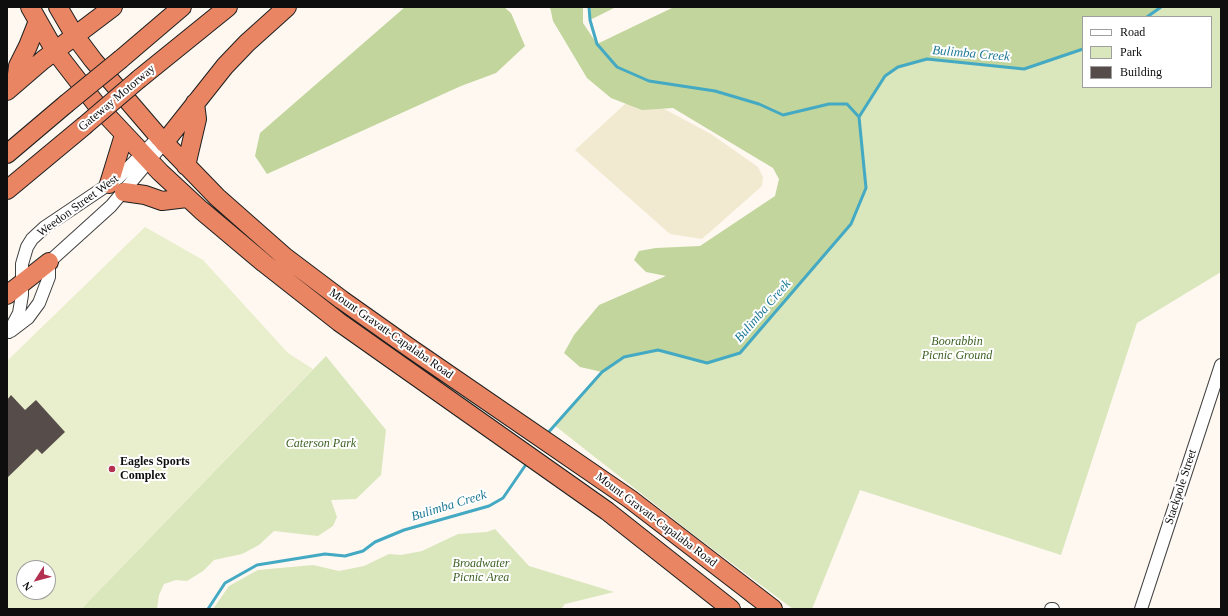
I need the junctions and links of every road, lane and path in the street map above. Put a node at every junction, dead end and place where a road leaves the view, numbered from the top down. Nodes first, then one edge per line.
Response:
1 (58, 7) edge
2 (85, 7) edge
3 (182, 7) edge
4 (228, 7) edge
5 (287, 7) edge
6 (107, 11) edge
7 (34, 14) edge
8 (75, 36) junction
9 (55, 50) junction
10 (11, 87) edge
11 (194, 104) junction
12 (124, 135) junction
13 (162, 140) junction
14 (7, 154) edge
15 (146, 158) junction
16 (186, 166) junction
17 (117, 188) junction
18 (7, 190) edge
19 (187, 198) junction
20 (49, 262) junction
21 (22, 284) junction
22 (7, 295) edge
23 (8, 333) edge
24 (1221, 365) edge
25 (732, 609) edge
26 (773, 609) edge
27 (1141, 609) edge

1 - 8 highway, Mount Gravatt-Capalaba Road
2 - 6 highway
3 - 14 highway, bridge
4 - 18 highway, Gateway Motorway, bridge
5 - 11 highway
6 - 8 highway
7 - 9 highway, Mount Gravatt-Capalaba Road
7 - 10 highway
8 - 9 highway
8 - 13 highway, Mount Gravatt-Capalaba Road
9 - 10 highway
9 - 12 highway, Mount Gravatt-Capalaba Road
11 - 13 highway
11 - 16 highway
12 - 15 highway, Mount Gravatt-Capalaba Road
12 - 17 highway
13 - 15 street, Weedon Street West
13 - 16 highway, Mount Gravatt-Capalaba Road
15 - 17 street, Weedon Street West
15 - 19 highway, Mount Gravatt-Capalaba Road
16 - 26 highway, Mount Gravatt-Capalaba Road
17 - 19 highway
17 - 20 street, Weedon Street West
17 - 21 street, Weedon Street West
19 - 25 highway, Mount Gravatt-Capalaba Road
20 - 21 highway
20 - 23 street, Weedon Street West
21 - 22 highway
21 - 23 street, Weedon Street West
24 - 27 street, Stackpole Street

